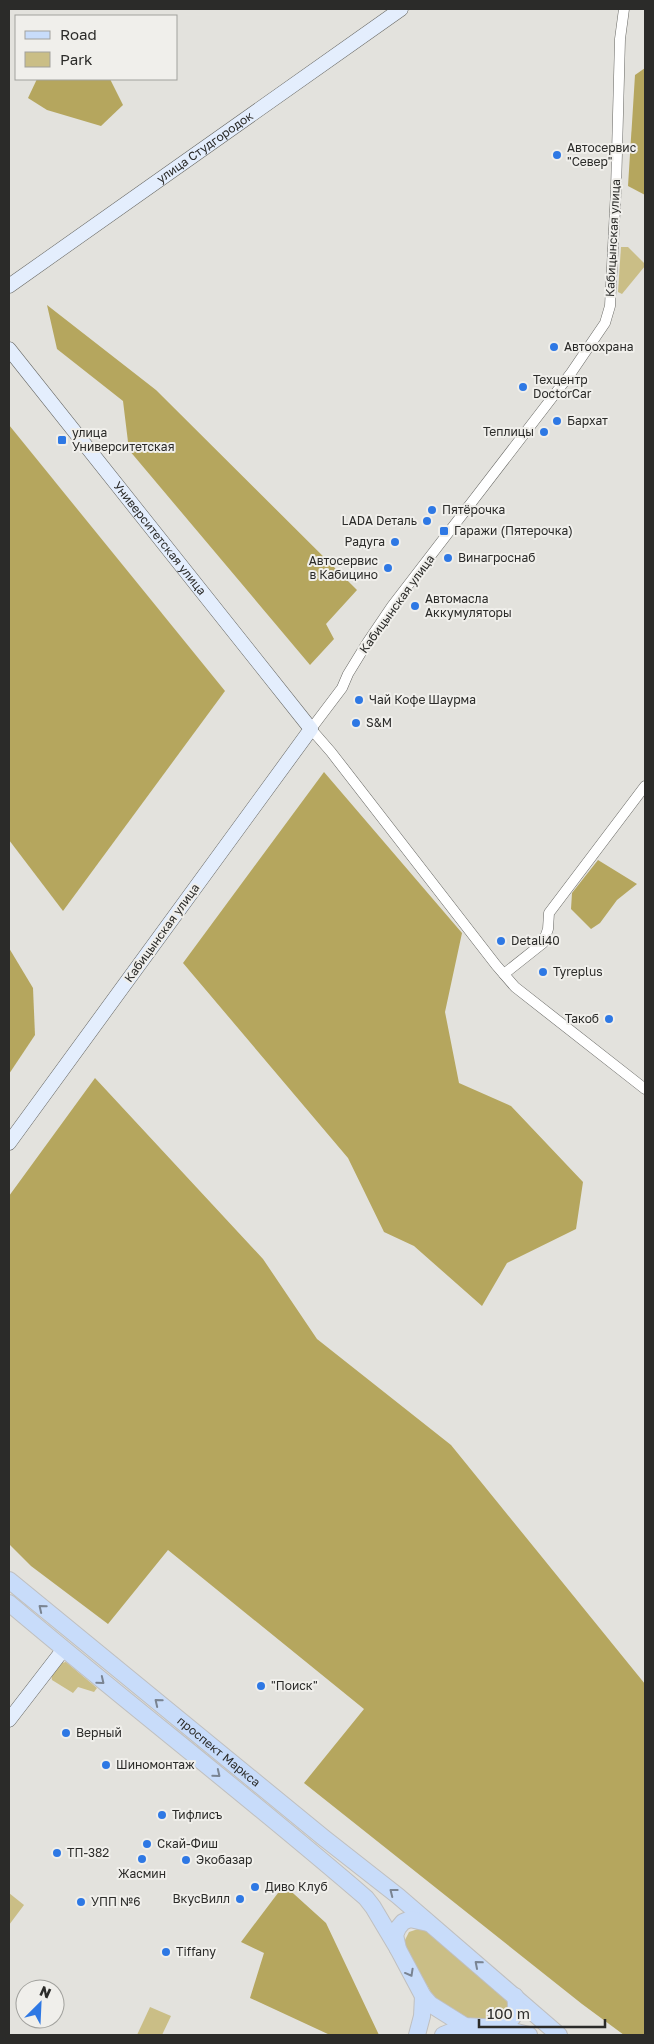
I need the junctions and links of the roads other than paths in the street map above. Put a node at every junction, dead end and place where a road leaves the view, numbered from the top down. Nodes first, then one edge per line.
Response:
1 (401, 9) edge
2 (624, 9) edge
3 (9, 286) edge
4 (9, 349) edge
5 (311, 729) junction
6 (645, 786) edge
7 (504, 974) junction
8 (645, 1089) edge
9 (9, 1143) edge
10 (9, 1580) edge
11 (9, 1603) edge
12 (76, 1635) junction
13 (63, 1650) junction
14 (9, 1720) edge
15 (430, 1923) junction
16 (398, 1949) junction
17 (423, 1996) junction
18 (515, 1996) junction
19 (465, 2026) junction
20 (500, 2028) junction
21 (417, 2035) edge
22 (443, 2035) edge
23 (529, 2035) edge
24 (559, 2035) edge

1 - 3 street, улица Студгородок
2 - 5 street, Кабицынская улица
4 - 5 street, Университетская улица
5 - 7 street
5 - 9 street, Кабицынская улица
6 - 7 street
7 - 8 street
12 -> 10 main road, проспект Маркса
11 - 13 main road, проспект Маркса
12 - 13 main road
15 -> 12 main road, проспект Маркса
13 - 14 street
13 -> 16 main road, проспект Маркса
15 - 16 main road
18 -> 15 main road, проспект Маркса
16 -> 17 main road, проспект Маркса
17 - 19 main road
17 - 21 main road
18 - 20 main road
18 - 24 main road, проспект Маркса
19 - 20 main road
19 - 22 main road
20 - 23 main road

